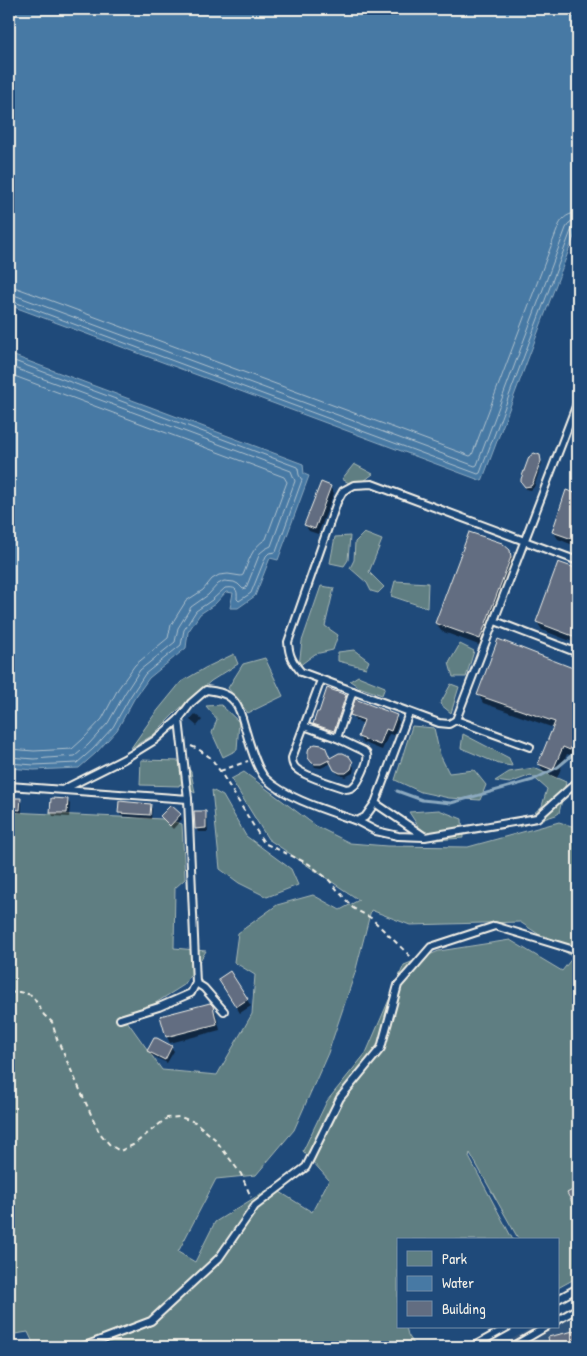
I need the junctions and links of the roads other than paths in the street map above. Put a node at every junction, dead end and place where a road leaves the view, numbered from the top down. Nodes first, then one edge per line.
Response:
1 (578, 401) edge
2 (577, 411) edge
3 (525, 542) junction
4 (578, 561) edge
5 (495, 621) junction
6 (578, 653) edge
7 (321, 680) junction
8 (353, 691) junction
9 (410, 713) junction
10 (179, 719) junction
11 (456, 720) junction
12 (304, 726) junction
13 (336, 738) junction
14 (530, 747) dead end
15 (578, 781) edge
16 (9, 786) edge
17 (64, 789) junction
18 (188, 799) junction
19 (375, 802) junction
20 (357, 821) junction
21 (425, 837) junction
22 (578, 950) edge
23 (196, 983) junction
24 (224, 1011) dead end
25 (120, 1019) dead end
26 (578, 1288) edge
27 (560, 1298) edge
28 (578, 1308) edge
29 (560, 1319) edge
30 (506, 1328) edge
31 (544, 1328) edge
32 (82, 1347) edge
33 (472, 1347) edge
34 (512, 1347) edge

1 - 2 lane
2 - 3 lane
3 - 4 lane
3 - 5 lane
3 - 7 lane
5 - 6 lane
5 - 11 lane
7 - 8 lane
7 - 12 lane
8 - 9 lane
8 - 13 lane
9 - 11 lane
9 - 19 lane
10 - 17 lane
10 - 18 lane
10 - 20 lane
11 - 14 lane
12 - 13 lane
12 - 13 lane
15 - 21 lane
16 - 17 lane
17 - 18 lane
18 - 23 lane
19 - 20 lane
19 - 21 lane
20 - 21 lane
22 - 32 lane
23 - 24 lane
23 - 25 lane
26 - 27 lane
28 - 29 lane
30 - 33 lane
31 - 34 lane

